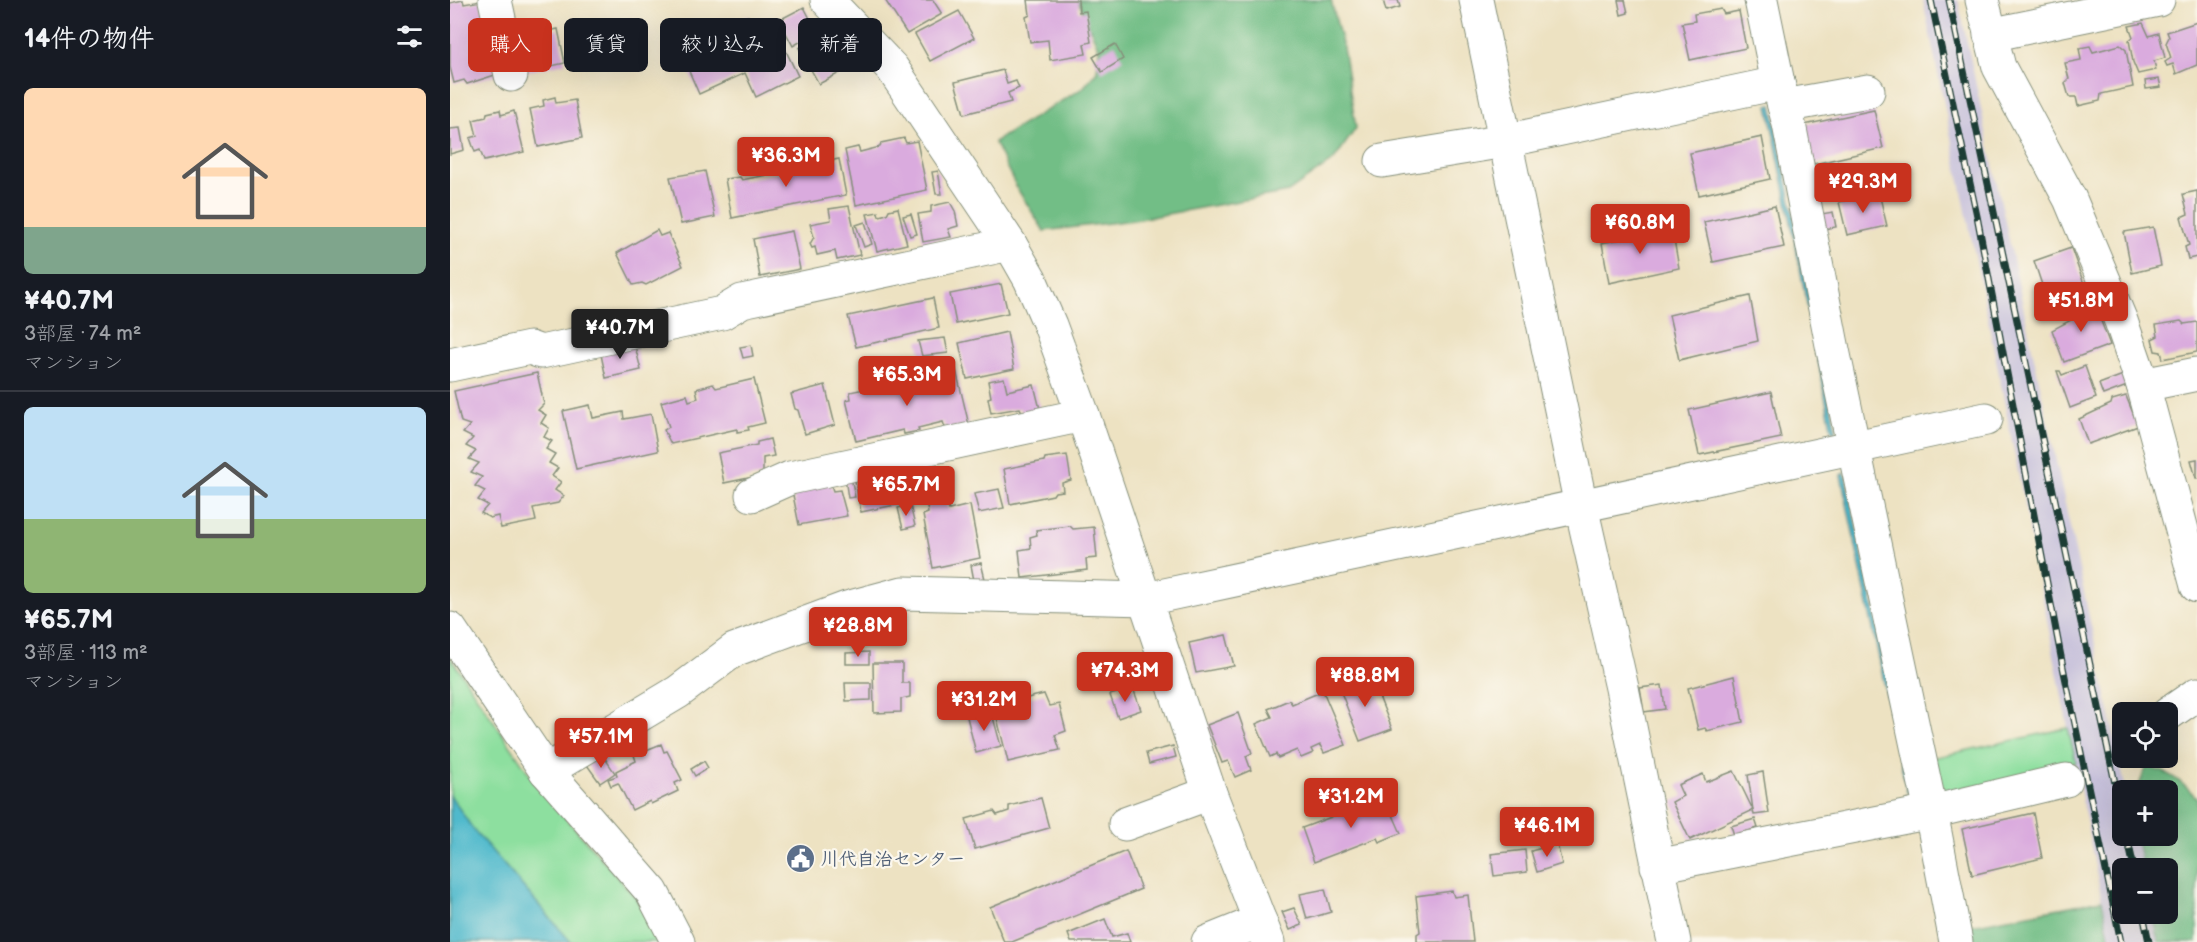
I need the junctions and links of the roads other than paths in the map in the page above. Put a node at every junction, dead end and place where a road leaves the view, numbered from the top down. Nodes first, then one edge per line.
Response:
1 (495, 0) edge
2 (827, 0) edge
3 (1476, 0) edge
4 (1761, 0) edge
5 (1982, 0) edge
6 (2158, 0) edge
7 (1990, 35) junction
8 (511, 75) dead end
9 (1868, 92) dead end
10 (1781, 94) junction
11 (1505, 141) junction
12 (1382, 161) dead end
13 (1010, 244) junction
14 (450, 365) edge
15 (2197, 374) edge
16 (2143, 385) junction
17 (1083, 415) junction
18 (1986, 419) dead end
19 (1853, 447) junction
20 (752, 495) dead end
21 (2186, 502) edge
22 (1581, 506) junction
23 (2197, 586) edge
24 (1146, 599) junction
25 (450, 629) edge
26 (2197, 694) edge
27 (2178, 707) edge
28 (546, 771) junction
29 (2066, 780) dead end
30 (1210, 793) junction
31 (1931, 812) junction
32 (1125, 824) dead end
33 (1657, 866) junction
34 (1264, 931) edge
35 (678, 942) edge
36 (1208, 942) edge
37 (1674, 942) edge
38 (1956, 942) edge

1 - 8 street
2 - 13 street
3 - 11 street
4 - 10 street
5 - 7 street
6 - 7 street
7 - 16 street
9 - 10 street
10 - 11 street
10 - 19 street
11 - 12 street
11 - 22 street
13 - 14 street
13 - 17 street
15 - 16 street
16 - 21 street
17 - 20 street
17 - 24 street
18 - 19 street
19 - 22 street
19 - 31 street
21 - 23 street
22 - 24 street
22 - 33 street
24 - 28 street
24 - 30 street
25 - 28 street
26 - 27 street
28 - 35 street
29 - 31 street
30 - 32 street
30 - 34 street
31 - 33 street
31 - 38 street
33 - 37 street
34 - 36 street

